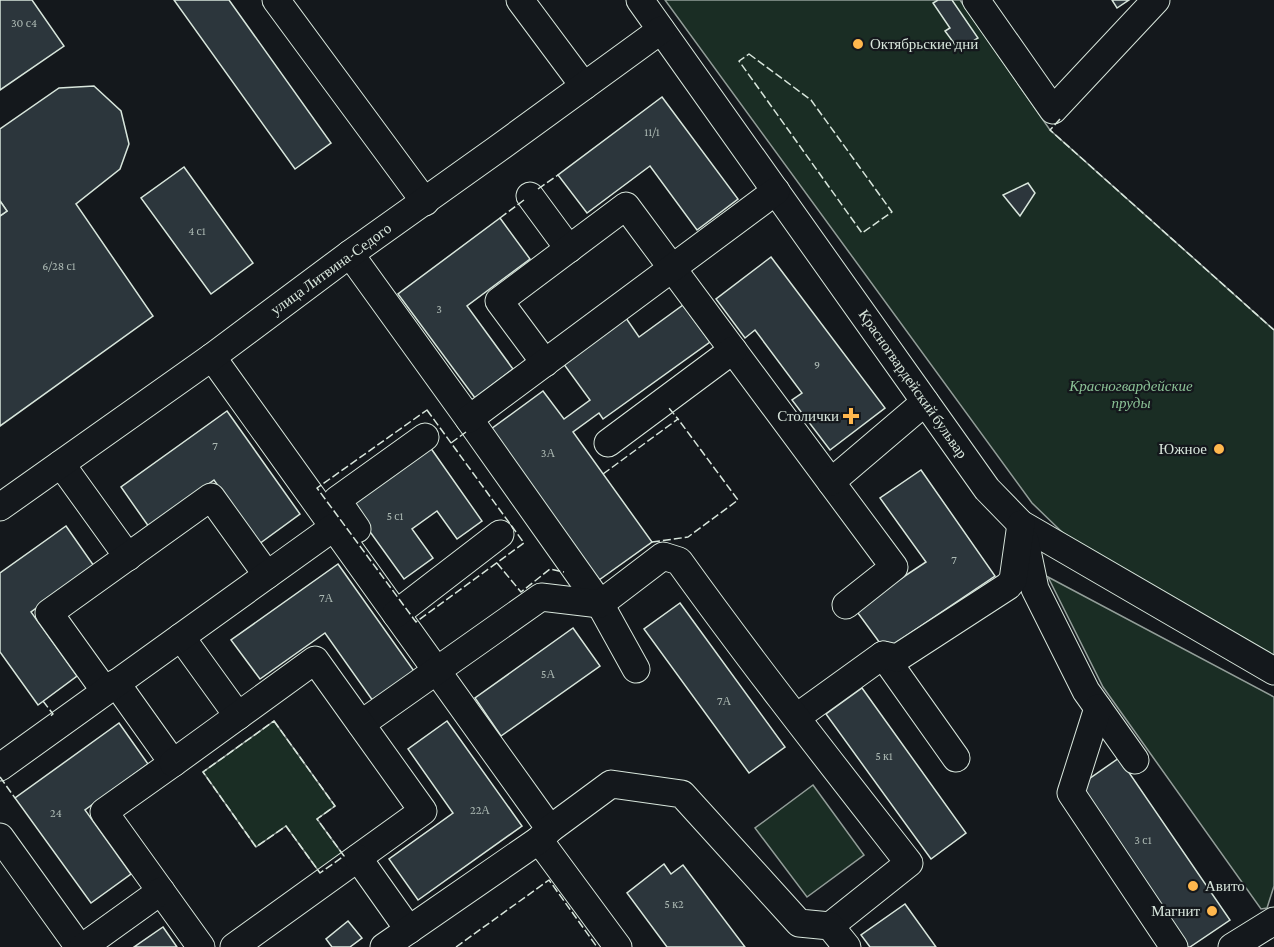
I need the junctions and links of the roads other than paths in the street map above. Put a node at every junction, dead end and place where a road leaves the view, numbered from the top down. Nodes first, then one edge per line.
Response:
1 (276, 0) edge
2 (520, 0) edge
3 (640, 0) edge
4 (976, 0) edge
5 (1156, 0) edge
6 (661, 30) junction
7 (584, 86) junction
8 (776, 191) junction
9 (530, 196) dead end
10 (424, 202) junction
11 (569, 249) junction
12 (350, 254) junction
13 (672, 268) junction
14 (733, 350) junction
15 (212, 357) junction
16 (545, 363) junction
17 (925, 402) junction
18 (469, 419) junction
19 (425, 437) dead end
20 (608, 443) dead end
21 (61, 464) junction
22 (831, 482) junction
23 (0, 507) edge
24 (1021, 524) junction
25 (334, 527) junction
26 (500, 534) dead end
27 (128, 557) junction
28 (267, 575) junction
29 (600, 604) junction
30 (846, 605) dead end
31 (403, 609) junction
32 (181, 637) junction
33 (883, 655) junction
34 (636, 669) dead end
35 (437, 670) junction
36 (1274, 672) edge
37 (111, 687) junction
38 (1098, 708) junction
39 (238, 716) junction
40 (796, 717) junction
41 (361, 724) junction
42 (956, 758) dead end
43 (1135, 760) dead end
44 (173, 763) junction
45 (0, 767) edge
46 (544, 835) junction
47 (0, 837) edge
48 (358, 858) junction
49 (161, 891) junction
50 (1274, 921) edge
51 (409, 930) junction
52 (839, 937) edge
53 (79, 947) edge
54 (83, 947) edge
55 (201, 947) edge
56 (234, 947) edge
57 (384, 947) edge
58 (618, 947) edge
59 (1174, 947) edge
60 (1232, 947) edge

1 - 10 street
2 - 7 street
3 - 6 street, Красногвардейский бульвар
4 - 5 street
6 - 7 street, улица Литвина-Седого
6 - 8 street, Красногвардейский бульвар
7 - 10 street, улица Литвина-Седого
8 - 13 street
8 - 17 street, Красногвардейский бульвар
9 - 11 street
10 - 12 street, улица Литвина-Седого
11 - 13 street
11 - 16 street
12 - 15 street, улица Литвина-Седого
12 - 18 street
13 - 14 street
13 - 16 street
14 - 20 street
14 - 22 street
15 - 21 street, улица Литвина-Седого
15 - 25 street
16 - 18 street
17 - 22 street
17 - 24 street, Красногвардейский бульвар
18 - 29 street
19 - 31 street
21 - 23 street, улица Литвина-Седого
21 - 27 street
22 - 30 street
24 - 33 street
24 - 36 street, Красногвардейский бульвар
24 - 38 street
25 - 28 street
25 - 31 street
26 - 31 street
27 - 28 street
27 - 37 street
28 - 32 street
29 - 34 street
29 - 35 street
29 - 40 street
31 - 35 street
32 - 37 street
32 - 39 street
33 - 40 street
33 - 42 street
35 - 41 street
35 - 46 street
37 - 44 street
37 - 45 street
38 - 43 street
38 - 59 street
39 - 41 street
39 - 44 street
40 - 52 street
41 - 48 street
44 - 49 street
46 - 51 street
46 - 52 street
46 - 58 street
47 - 53 street
48 - 51 street
48 - 56 street
49 - 54 street
49 - 55 street
50 - 60 street
51 - 57 street

